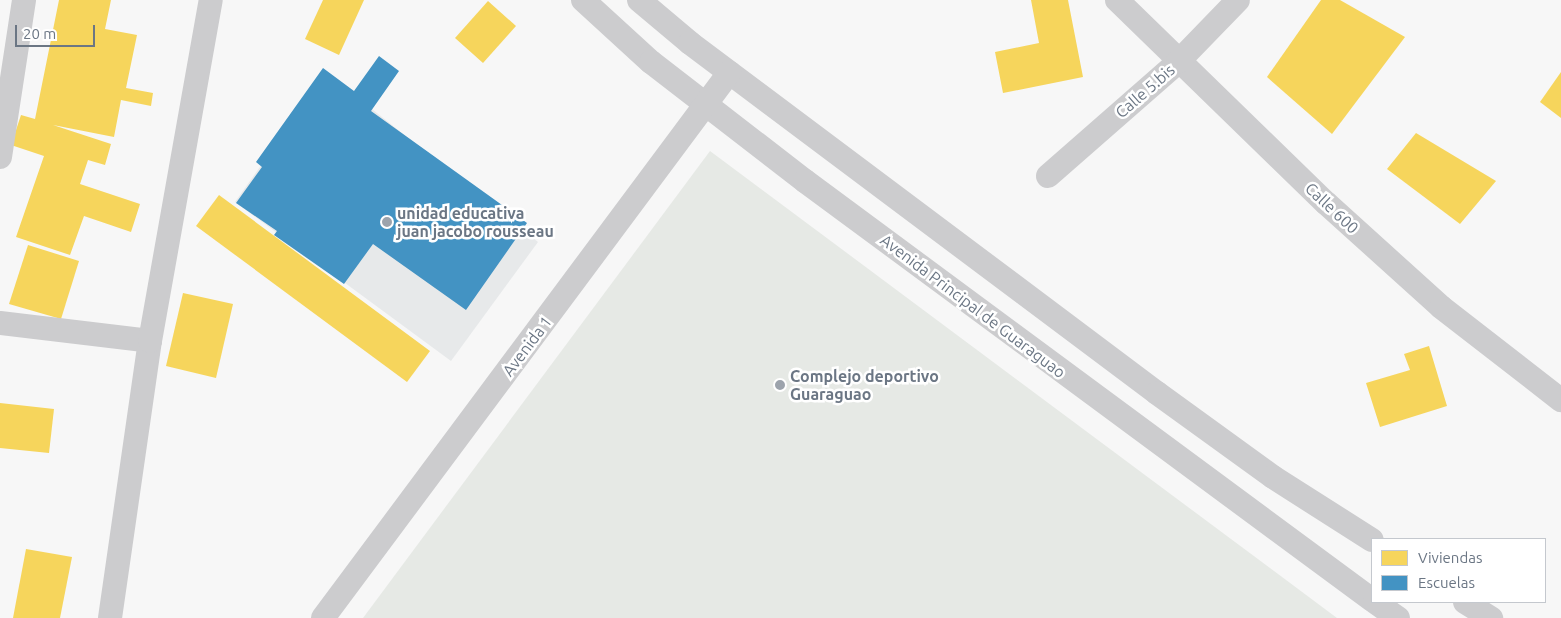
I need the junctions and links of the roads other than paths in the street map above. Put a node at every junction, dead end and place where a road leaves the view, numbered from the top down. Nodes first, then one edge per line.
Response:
1 (24, 0) edge
2 (211, 0) edge
3 (583, 0) edge
4 (639, 0) edge
5 (1117, 0) edge
6 (1238, 0) edge
7 (1178, 62) junction
8 (730, 72) junction
9 (707, 105) junction
10 (0, 157) edge
11 (1048, 176) dead end
12 (0, 323) edge
13 (150, 342) junction
14 (1561, 400) edge
15 (1371, 539) edge
16 (1371, 600) edge
17 (1376, 603) edge
18 (1467, 603) edge
19 (110, 618) edge
20 (323, 618) edge
21 (1398, 618) edge
22 (1491, 618) edge

1 - 10 street
2 - 13 street
3 - 9 street, Avenida Principal de Guaraguao
4 - 8 street
5 - 7 street, Calle 600
6 - 7 street, Calle 5.bis
7 - 11 street, Calle 5.bis
7 - 14 street, Calle 600
8 - 9 street, Avenida 1
8 - 15 street
9 - 16 street, Avenida Principal de Guaraguao
9 - 20 street, Avenida 1
12 - 13 street
13 - 19 street
17 - 21 street, Avenida Principal de Guaraguao
18 - 22 street

